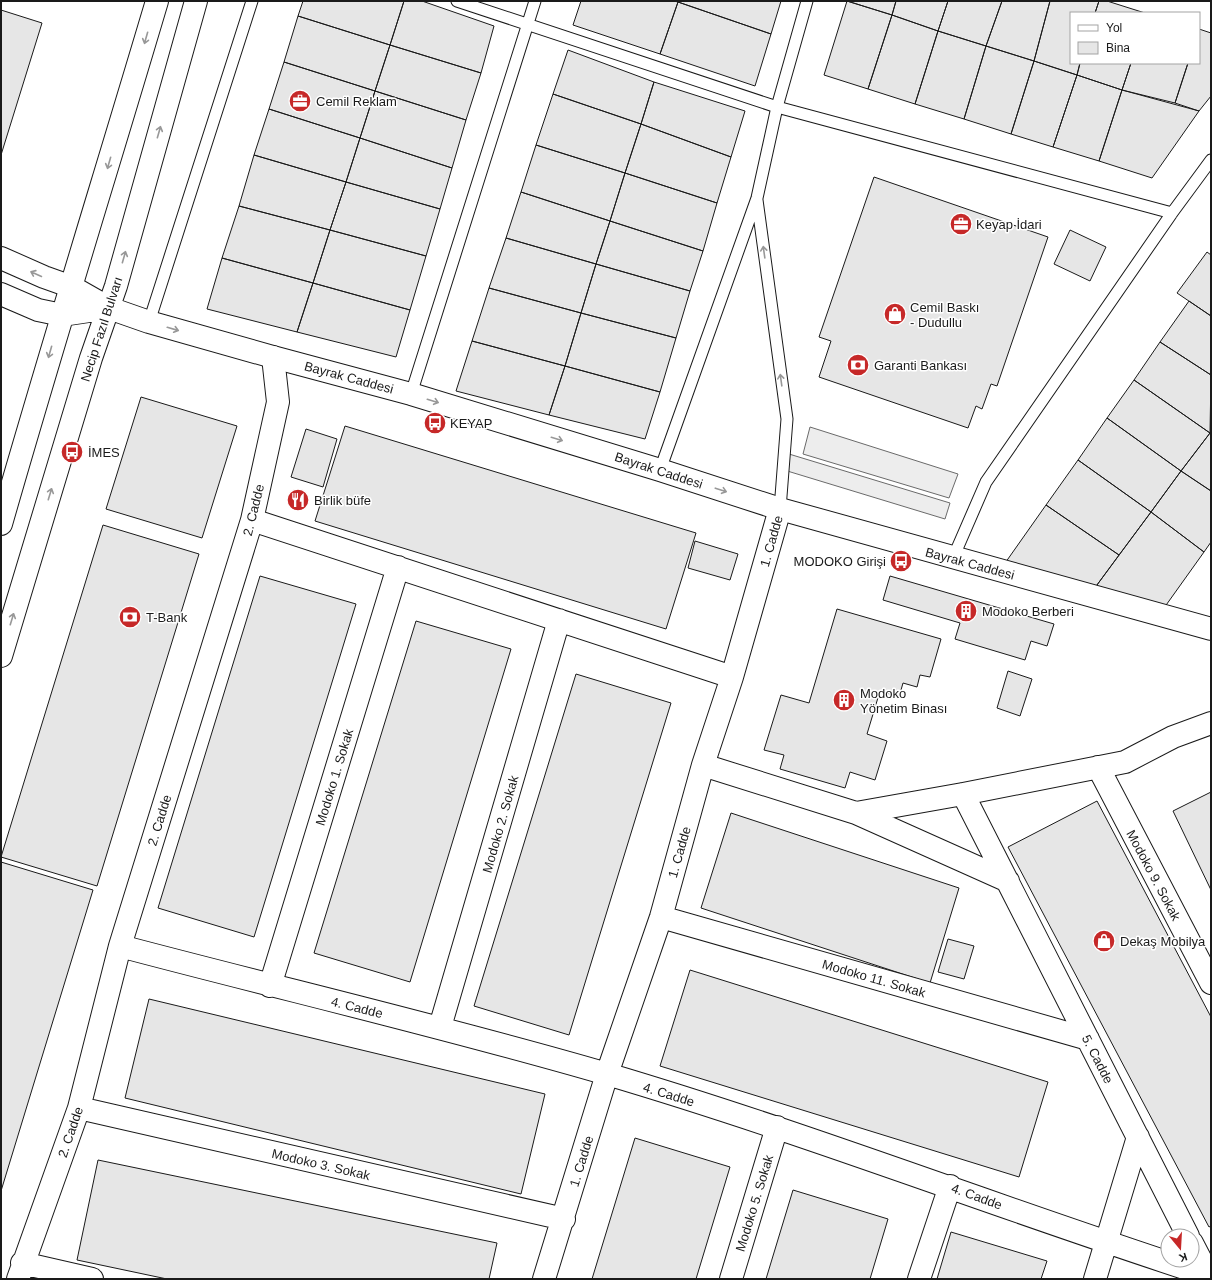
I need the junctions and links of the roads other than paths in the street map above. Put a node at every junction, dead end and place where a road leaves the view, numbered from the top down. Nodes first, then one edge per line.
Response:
1 (157, 1) edge
2 (196, 1) edge
3 (252, 1) edge
4 (457, 1) edge
5 (535, 1) edge
6 (807, 1) edge
7 (527, 24) junction
8 (777, 107) junction
9 (1211, 160) edge
10 (757, 198) junction
11 (1172, 213) junction
12 (1, 258) edge
13 (72, 287) junction
14 (1, 294) edge
15 (109, 308) junction
16 (62, 315) junction
17 (149, 322) junction
18 (273, 357) junction
19 (411, 394) junction
20 (660, 470) junction
21 (780, 509) junction
22 (252, 520) junction
23 (1, 524) edge
24 (953, 558) junction
25 (398, 567) junction
26 (559, 620) junction
27 (1211, 629) edge
28 (1, 656) edge
29 (732, 677) junction
30 (1211, 723) edge
31 (703, 765) junction
32 (1098, 767) junction
33 (963, 794) junction
34 (856, 812) junction
35 (1008, 881) junction
36 (661, 917) junction
37 (120, 946) junction
38 (1211, 982) edge
39 (270, 986) junction
40 (440, 1027) junction
41 (1088, 1039) junction
42 (607, 1074) junction
43 (79, 1108) junction
44 (777, 1127) junction
45 (1138, 1137) junction
46 (950, 1186) junction
47 (564, 1219) junction
48 (1184, 1228) edge
49 (1107, 1243) junction
50 (1200, 1260) edge
51 (20, 1271) edge
52 (1208, 1276) edge
53 (92, 1279) edge
54 (544, 1279) edge
55 (731, 1279) edge
56 (919, 1279) edge
57 (1095, 1279) edge

1 -> 13 street
15 -> 2 street, Necip Fazıl Bulvarı
3 - 17 lane
4 - 7 lane
5 - 7 lane
6 - 8 lane
7 - 8 lane
7 - 19 lane
8 - 10 lane
8 - 11 lane
9 - 11 lane
10 - 20 lane
21 -> 10 lane, 1. Cadde
11 - 24 lane
13 -> 12 street, Bayrak Caddesi
13 - 15 street, Bayrak Caddesi
13 - 16 street
14 - 16 street
15 - 16 street
15 - 17 street, Bayrak Caddesi
28 -> 15 street, Necip Fazıl Bulvarı
16 -> 23 street
17 -> 18 street, Bayrak Caddesi
18 - 19 street, Bayrak Caddesi
18 - 22 street, 2. Cadde
19 -> 20 street, Bayrak Caddesi
20 -> 21 street, Bayrak Caddesi
21 - 24 street, Bayrak Caddesi
21 - 29 street, 1. Cadde
22 - 25 street
22 - 37 street, 2. Cadde
24 - 27 street, Bayrak Caddesi
25 - 26 street
25 - 39 street, Modoko 1. Sokak
26 - 29 street
26 - 40 street, Modoko 2. Sokak
29 - 31 street, 1. Cadde
30 - 32 street
31 - 34 street
31 - 36 street, 1. Cadde
32 - 33 street
32 - 38 street, Modoko 9. Sokak
33 - 34 street
33 - 35 street, 5. Cadde
34 - 35 street
35 - 41 street, 5. Cadde
36 - 41 street, Modoko 11. Sokak
36 - 42 street, 1. Cadde
37 - 39 street, 4. Cadde
37 - 43 street, 2. Cadde
39 - 40 street, 4. Cadde
40 - 42 street, 4. Cadde
41 - 45 street, 5. Cadde
42 - 44 street, 4. Cadde
42 - 47 street, 1. Cadde
43 - 47 street, Modoko 3. Sokak
43 - 51 street, 2. Cadde
44 - 46 street, 4. Cadde
44 - 55 street, Modoko 5. Sokak
45 - 48 street, 5. Cadde
45 - 49 street
46 - 49 street, 4. Cadde
46 - 56 street
47 - 54 street, 1. Cadde
49 - 52 street, 4. Cadde
49 - 57 street
50 - 52 street
51 - 53 street

